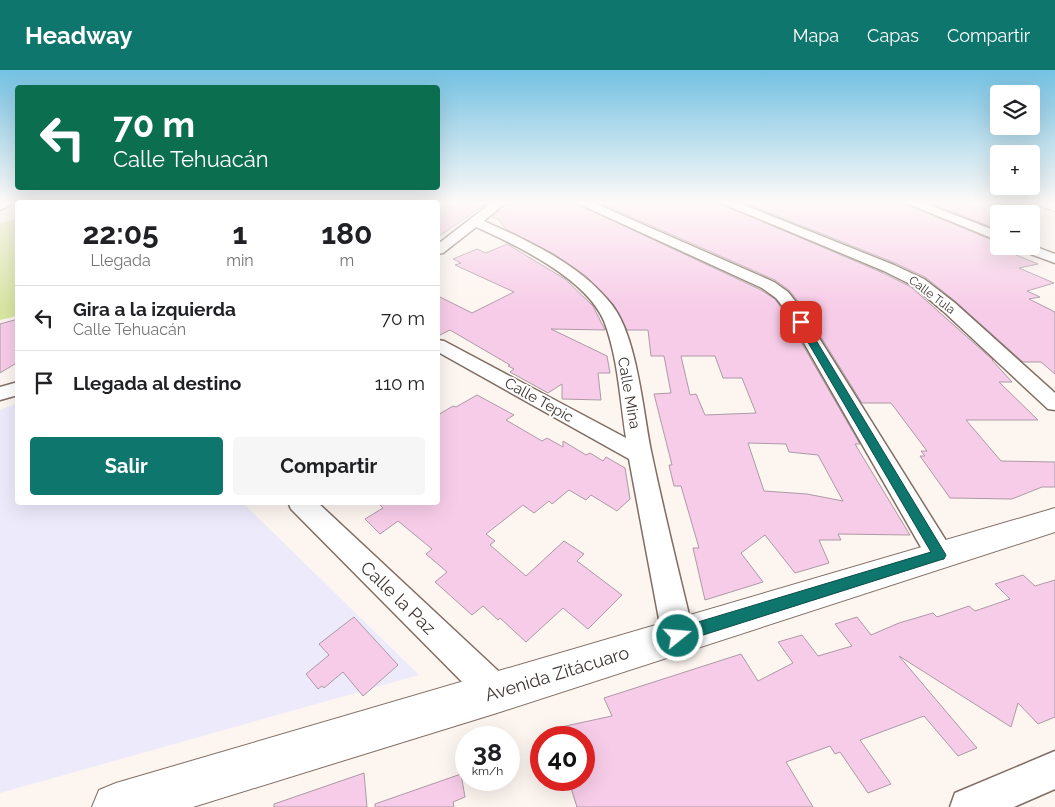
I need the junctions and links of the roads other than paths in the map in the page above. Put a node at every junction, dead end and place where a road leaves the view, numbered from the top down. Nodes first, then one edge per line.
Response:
1 (455, 237) edge
2 (507, 237) edge
3 (661, 237) edge
4 (813, 237) edge
5 (440, 248) edge
6 (1040, 253) edge
7 (1055, 259) edge
8 (440, 346) edge
9 (15, 389) edge
10 (0, 394) edge
11 (1055, 404) edge
12 (640, 455) junction
13 (303, 505) edge
14 (1055, 520) edge
15 (940, 555) junction
16 (678, 636) junction
17 (497, 693) junction
18 (1055, 770) edge
19 (116, 807) edge
20 (969, 807) edge

1 - 5 street
2 - 12 street, Calle Mina
3 - 15 street
4 - 11 street, Calle Tula
6 - 7 street
8 - 12 street, Calle Tepic
9 - 10 street
12 - 16 street, Calle Mina
13 - 17 street, Calle la Paz
14 - 15 street, Avenida Zitácuaro
15 - 16 street, Avenida Zitácuaro
16 - 17 street, Avenida Zitácuaro
17 - 19 street, Avenida Zitácuaro
18 - 20 street

